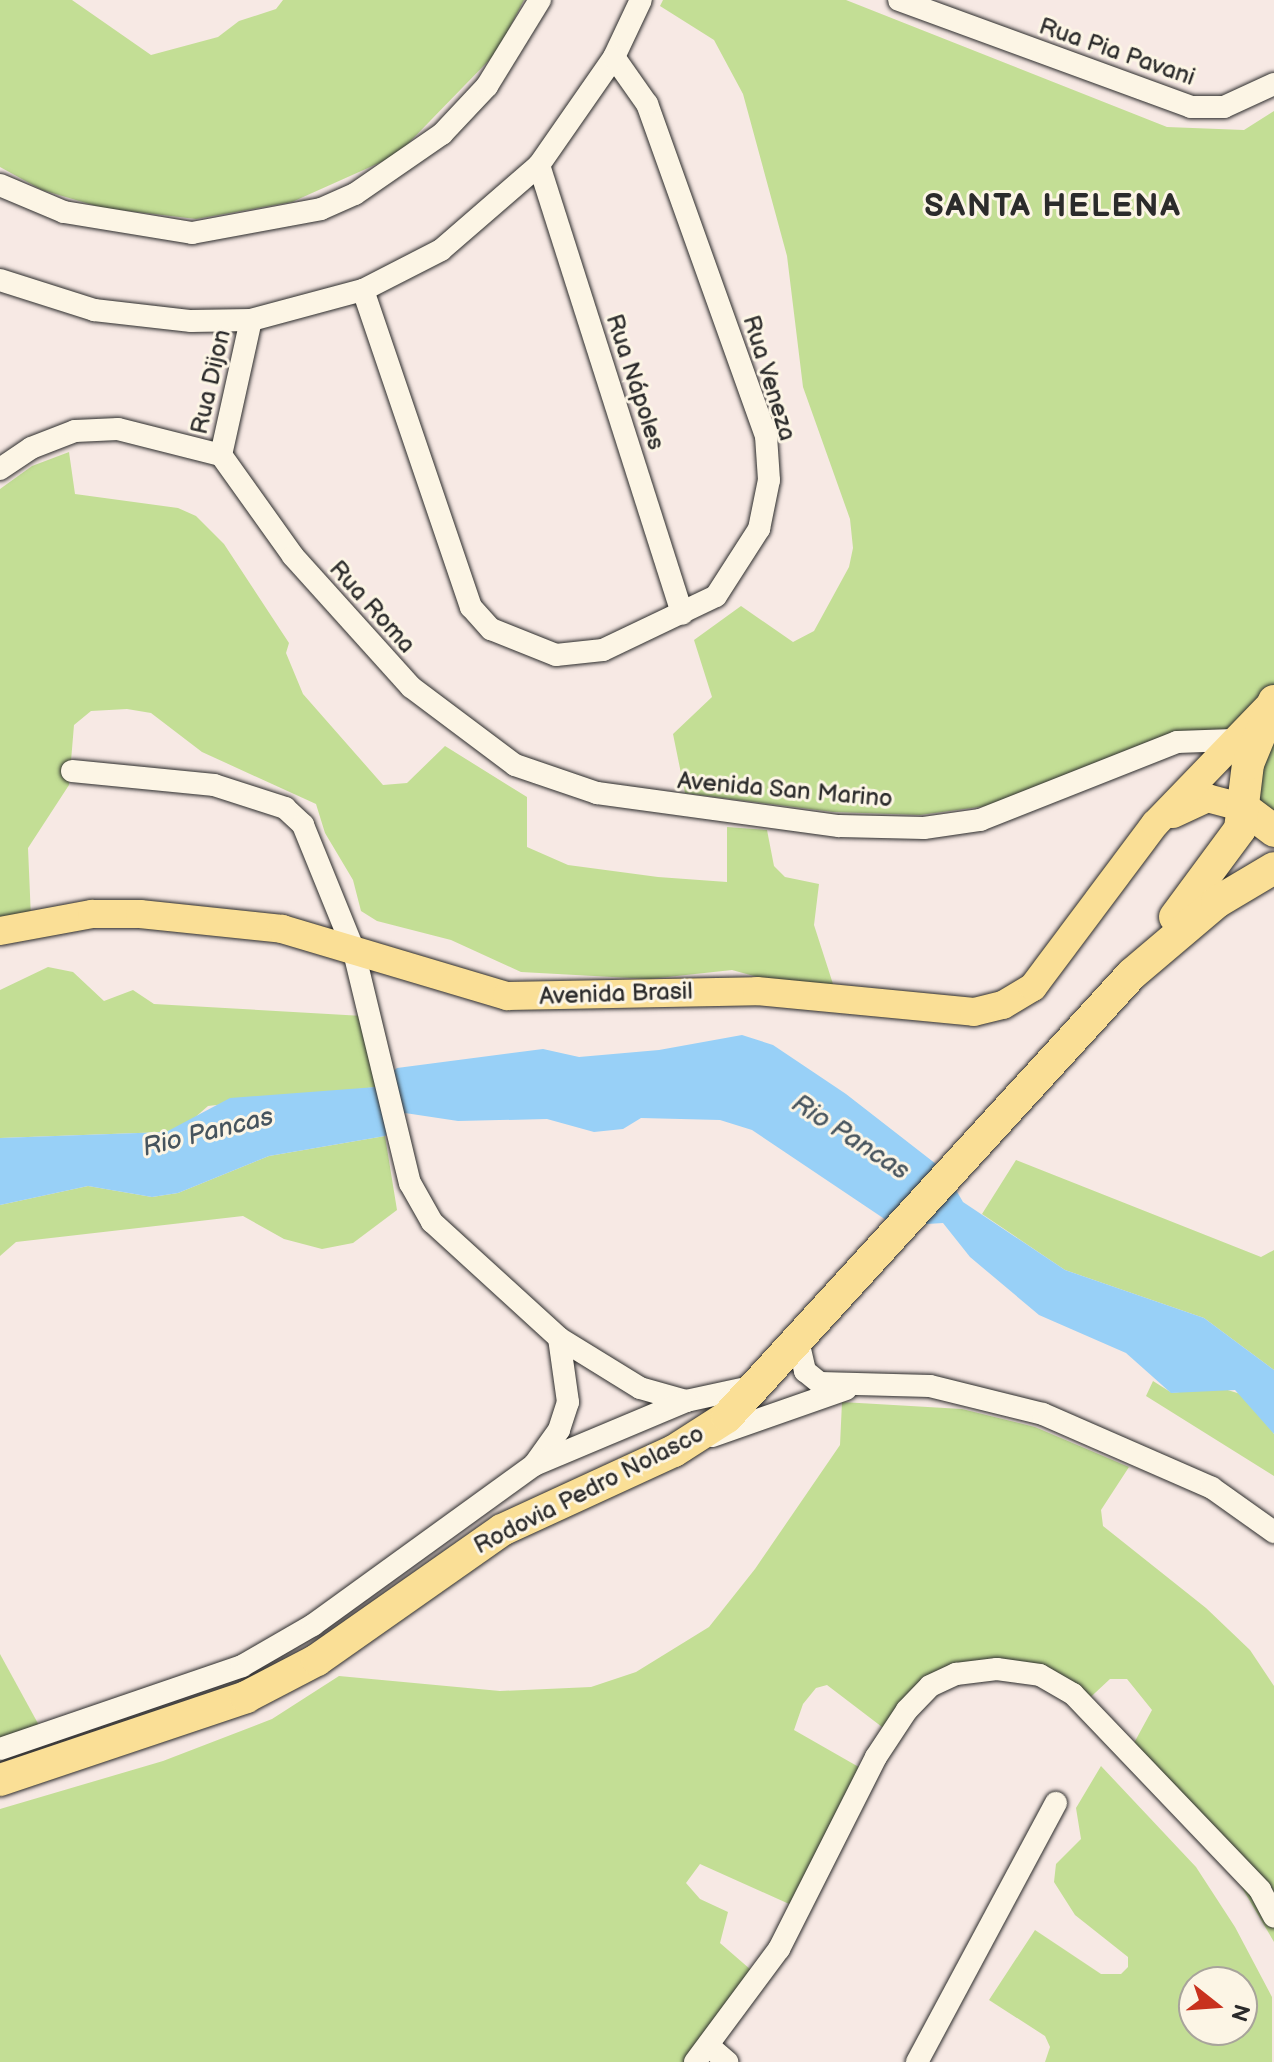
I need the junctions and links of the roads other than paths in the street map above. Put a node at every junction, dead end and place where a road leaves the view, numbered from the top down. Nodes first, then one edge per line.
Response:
1 (540, 0) edge
2 (641, 0) edge
3 (908, 2) edge
4 (614, 57) junction
5 (1274, 84) edge
6 (539, 165) junction
7 (0, 185) edge
8 (0, 280) edge
9 (363, 290) junction
10 (251, 320) junction
11 (221, 455) junction
12 (0, 469) edge
13 (682, 614) junction
14 (1272, 703) edge
15 (1233, 740) junction
16 (515, 765) joint
17 (72, 771) dead end
18 (1244, 808) junction
19 (1155, 824) junction
20 (1274, 831) edge
21 (1274, 868) edge
22 (0, 931) edge
23 (353, 948) junction
24 (1132, 974) junction
25 (559, 1338) junction
26 (799, 1345) junction
27 (764, 1384) junction
28 (863, 1385) junction
29 (686, 1401) junction
30 (674, 1451) junction
31 (534, 1465) junction
32 (1274, 1532) edge
33 (0, 1749) edge
34 (0, 1780) edge
35 (1056, 1803) dead end
36 (1274, 1916) edge
37 (711, 2057) edge
38 (917, 2062) edge

1 - 7 street
2 - 4 street
3 - 5 street, Rua Pia Pavani
4 - 6 street
4 - 13 street, Rua Veneza
6 - 9 street
6 - 13 street, Rua Nápoles
8 - 10 street
9 - 10 street
9 - 13 street, Rua Veneza
10 - 11 street, Rua Dijon
11 - 12 street
11 - 16 street, Rua Roma
14 - 15 main road, Avenida Brasil
14 - 18 highway, Rodovia Pedro Nolasco
15 - 16 street, Avenida San Marino
15 - 19 main road, Avenida Brasil
17 - 23 street
18 - 19 main road, Avenida Brasil
18 - 20 highway
18 - 24 highway, Rodovia Pedro Nolasco
19 - 23 main road, Avenida Brasil
21 - 24 highway, Rodovia Pedro Nolasco
22 - 23 main road, Avenida Brasil
23 - 25 street
24 - 26 highway, Rodovia Pedro Nolasco
25 - 29 street
25 - 31 street
26 - 27 highway, Rodovia Pedro Nolasco
26 - 28 street
27 - 29 street
27 - 30 highway, Rodovia Pedro Nolasco
28 - 30 street
28 - 32 street
29 - 31 street
30 - 34 highway, Rodovia Pedro Nolasco
31 - 33 street
35 - 38 street
36 - 37 street

